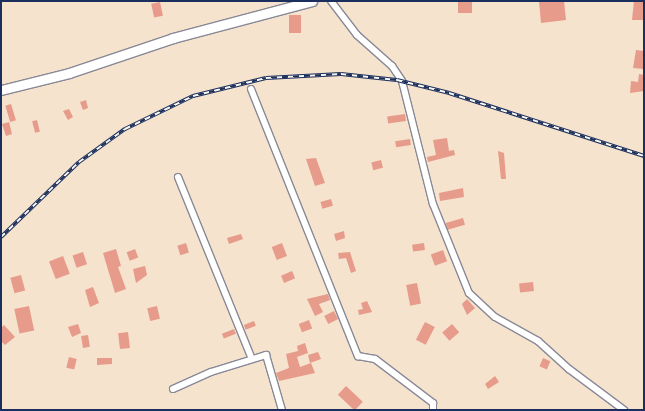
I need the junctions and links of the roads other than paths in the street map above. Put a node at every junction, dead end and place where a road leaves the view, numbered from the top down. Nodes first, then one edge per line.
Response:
1 (312, 1) edge
2 (331, 1) edge
3 (251, 89) dead end
4 (1, 90) edge
5 (178, 177) dead end
6 (252, 359) junction
7 (173, 389) dead end
8 (282, 410) edge
9 (433, 410) edge
10 (624, 410) edge

1 - 4 main road
2 - 10 street
3 - 9 street
5 - 6 street
6 - 7 street
6 - 8 street

